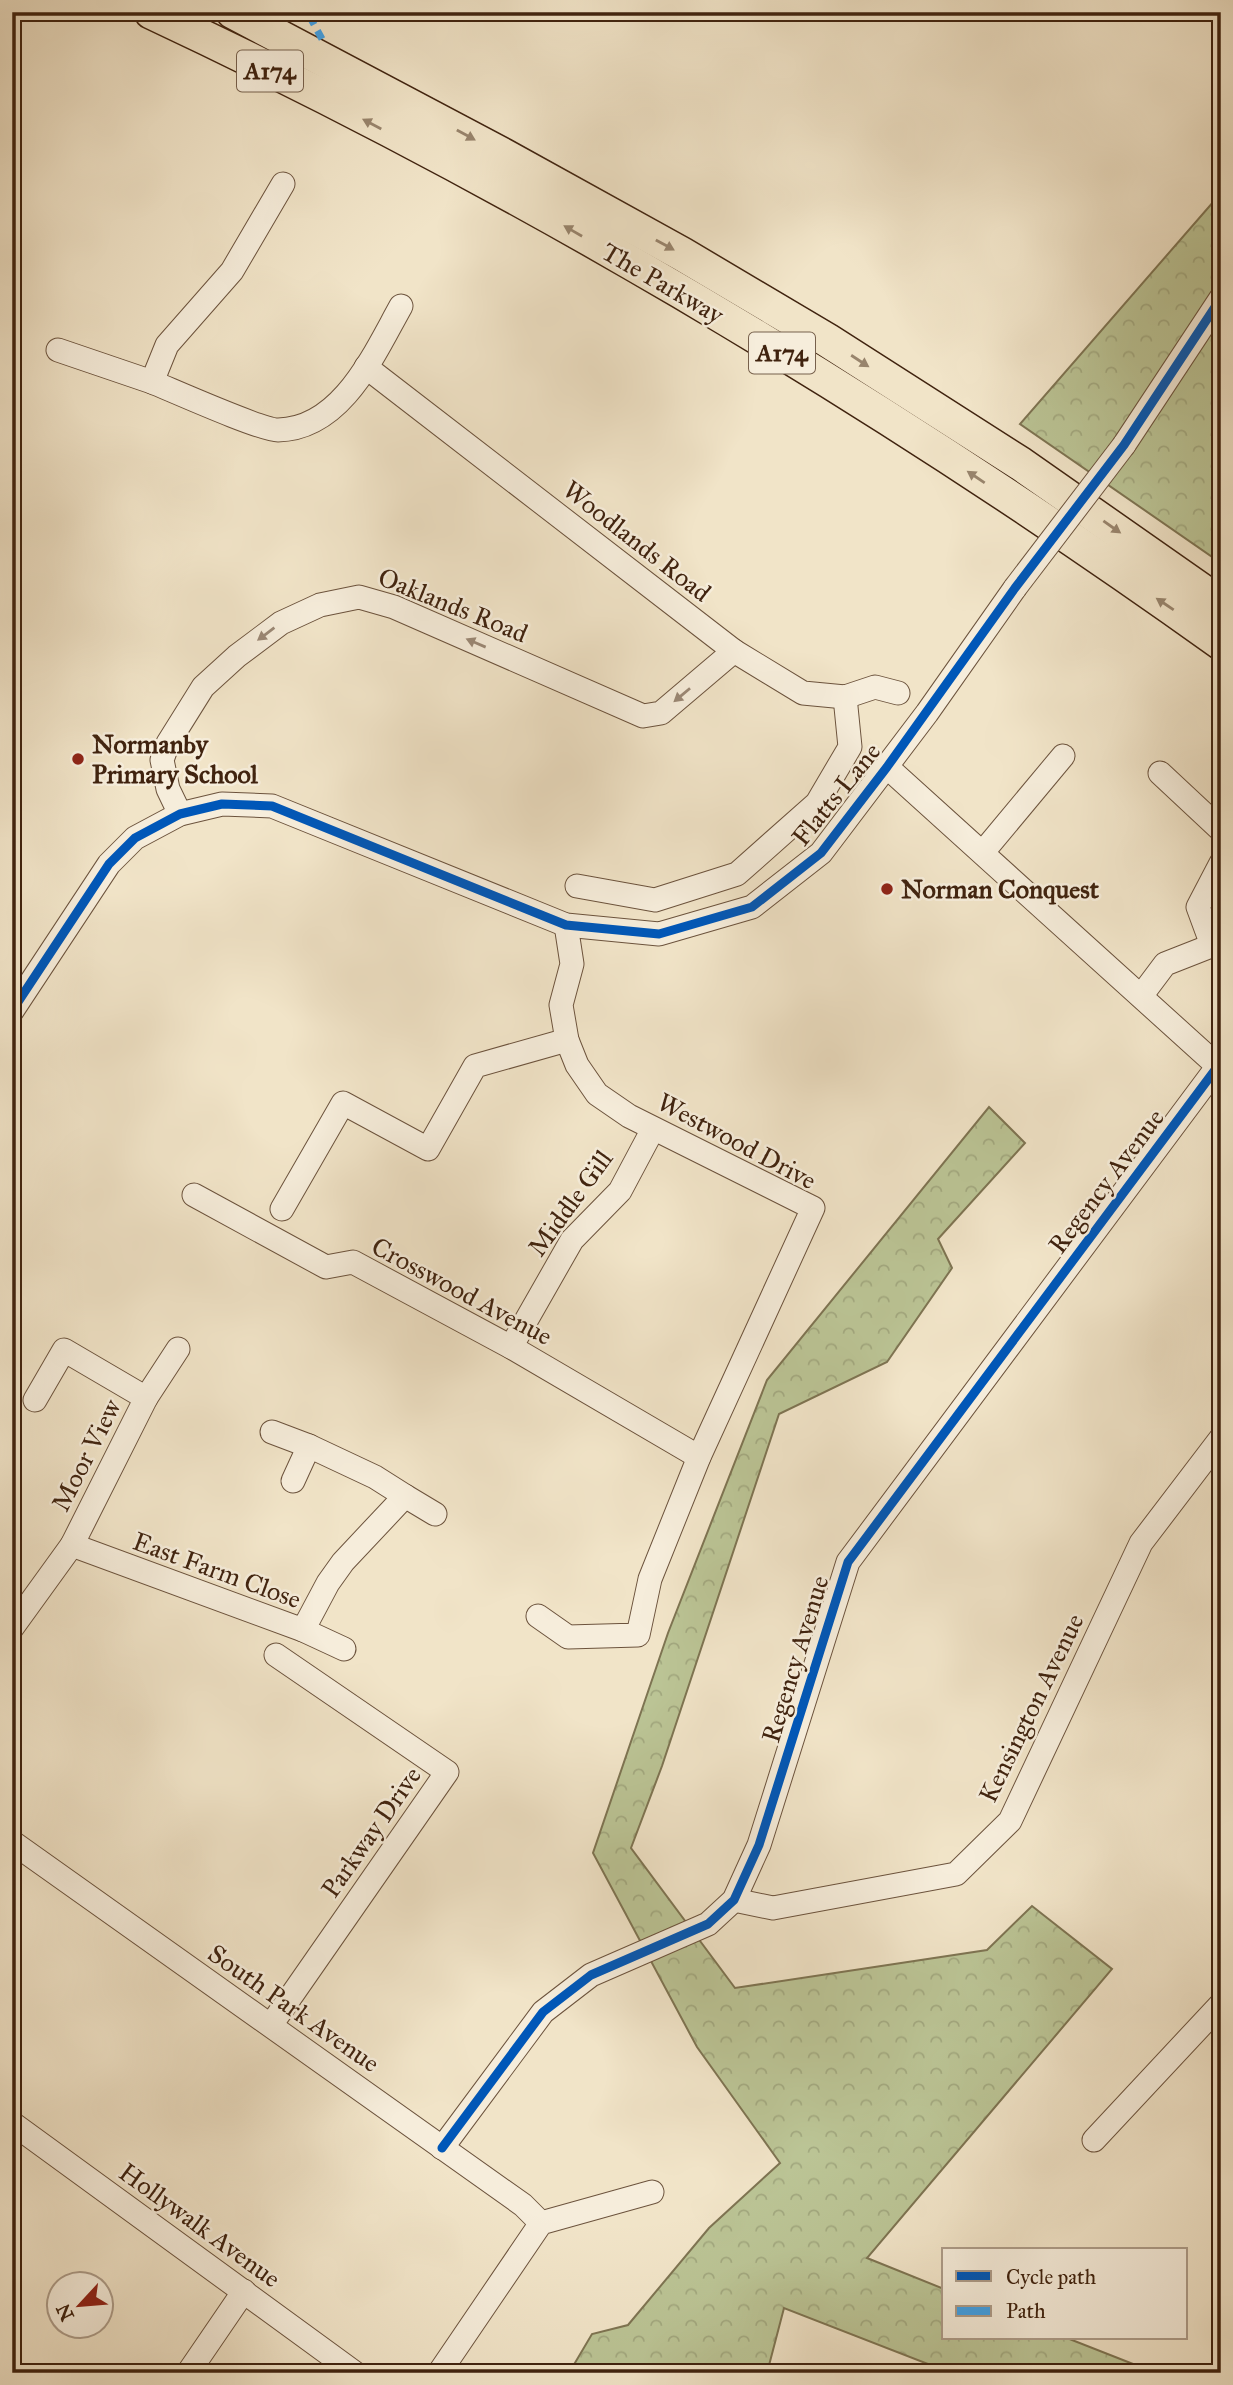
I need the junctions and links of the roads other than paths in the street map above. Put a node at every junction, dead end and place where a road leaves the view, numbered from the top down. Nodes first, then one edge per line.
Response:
1 (151, 12) edge
2 (244, 17) edge
3 (284, 184) dead end
4 (1221, 298) edge
5 (401, 306) dead end
6 (58, 350) dead end
7 (366, 367) junction
8 (152, 382) junction
9 (1221, 604) edge
10 (1221, 643) edge
11 (734, 651) junction
12 (898, 693) dead end
13 (845, 696) junction
14 (1063, 756) dead end
15 (887, 767) junction
16 (1160, 773) dead end
17 (180, 814) junction
18 (1221, 830) edge
19 (768, 847) junction
20 (983, 852) junction
21 (1221, 863) edge
22 (791, 876) junction
23 (577, 886) dead end
24 (566, 925) junction
25 (1217, 943) edge
26 (1141, 996) junction
27 (12, 1012) edge
28 (567, 1040) junction
29 (1219, 1068) edge
30 (653, 1129) junction
31 (194, 1195) dead end
32 (282, 1209) dead end
33 (512, 1347) junction
34 (178, 1349) dead end
35 (146, 1398) junction
36 (35, 1400) dead end
37 (272, 1432) dead end
38 (1221, 1438) edge
39 (309, 1447) junction
40 (699, 1457) junction
41 (293, 1481) dead end
42 (405, 1496) junction
43 (435, 1514) dead end
44 (72, 1545) junction
45 (538, 1616) dead end
46 (12, 1628) edge
47 (303, 1630) junction
48 (344, 1649) dead end
49 (276, 1655) dead end
50 (12, 1842) edge
51 (734, 1900) junction
52 (1221, 2004) edge
53 (271, 2025) junction
54 (12, 2123) edge
55 (1094, 2140) dead end
56 (442, 2148) junction
57 (652, 2192) dead end
58 (541, 2223) junction
59 (244, 2291) junction
60 (188, 2373) edge
61 (355, 2373) edge
62 (439, 2373) edge

10 -> 1 highway, The Parkway / A174
2 -> 9 highway, The Parkway / A174
3 - 8 street
4 - 15 street, Flatts Lane, bridge
5 - 7 street
6 - 8 street
7 - 8 street
7 - 11 street, Woodlands Road
11 - 13 street, Woodlands Road
11 -> 17 street, Oaklands Road
12 - 13 street, Woodlands Road
13 - 19 street
14 - 20 street
15 - 20 street
15 - 22 street, Flatts Lane
16 - 18 street
17 - 24 street, Flatts Lane
17 - 27 street, Flatts Lane
19 - 22 street
19 - 23 street
20 - 26 street
21 - 25 street
22 - 24 street, Flatts Lane
24 - 28 street, Westwood Drive
25 - 26 street
26 - 29 street
28 - 30 street, Westwood Drive
28 - 32 street
29 - 51 street, Regency Avenue
30 - 33 street, Middle Gill
30 - 40 street, Westwood Drive
31 - 33 street, Crosswood Avenue
33 - 40 street, Crosswood Avenue
34 - 35 street
35 - 36 street, Moor View
35 - 44 street, Moor View
37 - 39 street
38 - 51 street, Kensington Avenue
39 - 41 street
39 - 42 street
40 - 45 street
42 - 43 street
42 - 47 street, East Farm Close
44 - 46 street, Moor View
44 - 47 street, East Farm Close
47 - 48 street
49 - 53 street, Parkway Drive
50 - 53 street, South Park Avenue
51 - 56 street, Regency Avenue
52 - 55 street
53 - 56 street, South Park Avenue
54 - 59 street, Hollywalk Avenue
56 - 58 street, South Park Avenue
57 - 58 street
58 - 62 street
59 - 60 street
59 - 61 street, Hollywalk Avenue

